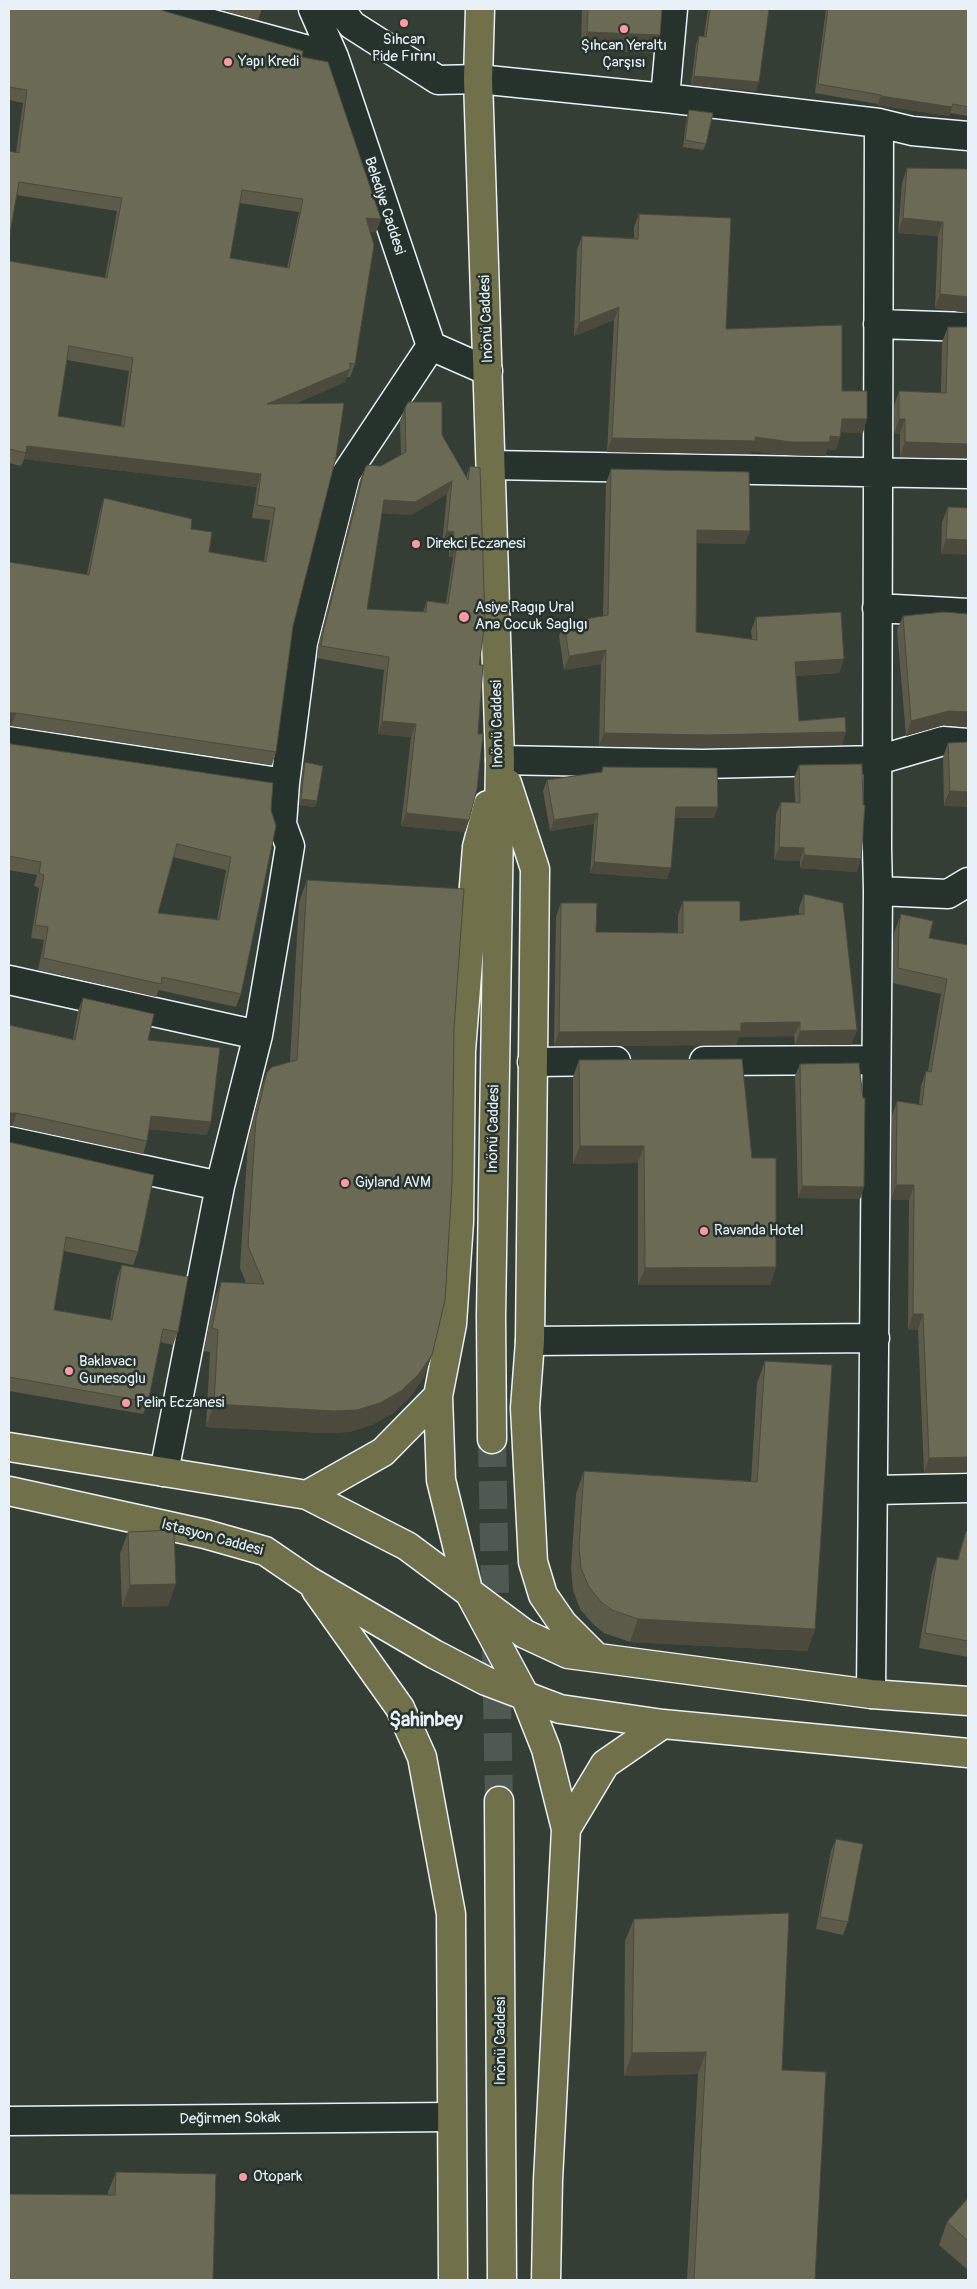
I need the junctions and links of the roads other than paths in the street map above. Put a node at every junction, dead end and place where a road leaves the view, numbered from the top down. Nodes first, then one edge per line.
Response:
1 (164, 9) edge
2 (313, 9) edge
3 (340, 9) edge
4 (480, 9) edge
5 (673, 9) edge
6 (334, 57) junction
7 (478, 79) junction
8 (664, 98) junction
9 (879, 123) junction
10 (968, 136) edge
11 (878, 324) junction
12 (968, 327) edge
13 (431, 346) junction
14 (488, 371) junction
15 (491, 465) junction
16 (878, 472) junction
17 (968, 474) edge
18 (877, 608) junction
19 (968, 613) edge
20 (9, 741) edge
21 (968, 743) edge
22 (500, 760) junction
23 (878, 760) junction
24 (285, 783) junction
25 (968, 882) edge
26 (878, 891) junction
27 (9, 980) edge
28 (258, 1035) junction
29 (876, 1060) junction
30 (640, 1061) edge
31 (680, 1061) edge
32 (532, 1062) junction
33 (9, 1141) edge
34 (220, 1186) junction
35 (875, 1338) junction
36 (530, 1341) junction
37 (438, 1396) junction
38 (492, 1439) tunnel mouth
39 (9, 1447) edge
40 (164, 1472) junction
41 (968, 1488) edge
42 (874, 1490) junction
43 (9, 1491) edge
44 (307, 1495) junction
45 (309, 1581) junction
46 (468, 1590) junction
47 (596, 1657) junction
48 (871, 1694) junction
49 (525, 1696) junction
50 (968, 1701) edge
51 (664, 1724) junction
52 (968, 1753) edge
53 (499, 1801) tunnel mouth
54 (566, 1829) junction
55 (452, 2117) junction
56 (9, 2122) edge
57 (453, 2280) edge
58 (502, 2280) edge
59 (546, 2280) edge

1 - 6 street
2 - 6 street, Belediye Caddesi
3 - 7 street
4 - 7 main road, Inönü Caddesi
5 - 8 street
6 - 13 street, Belediye Caddesi
7 - 8 street
7 - 14 main road, Inönü Caddesi
8 - 9 street
9 - 10 street
9 - 11 street
11 - 12 street
11 - 16 street
13 - 14 street
13 - 24 street
14 - 15 main road, Inönü Caddesi
15 - 16 street
15 - 22 main road, Inönü Caddesi
16 - 17 street
16 - 18 street
18 - 19 street
18 - 23 street
20 - 24 street
21 - 23 street
22 - 23 street
22 - 32 main road
22 - 37 main road
22 - 38 main road, Inönü Caddesi
23 - 26 street
24 - 28 street
25 - 26 street
26 - 29 street
27 - 28 street
28 - 34 street
29 - 31 street
29 - 35 street
30 - 32 street
32 - 36 main road
33 - 34 street
34 - 40 street
35 - 36 street
35 - 42 street
36 - 47 main road
37 - 44 main road
37 - 46 main road
39 - 40 main road
40 - 44 main road
41 - 42 street
42 - 48 street
43 - 45 main road, Istasyon Caddesi
44 - 46 main road
45 - 49 main road, Istasyon Caddesi
45 - 55 main road
46 - 47 main road
46 - 49 main road
47 - 48 main road
48 - 50 main road
49 - 51 main road, Istasyon Caddesi
49 - 54 main road
51 - 52 main road, Istasyon Caddesi
51 - 54 main road
53 - 58 main road, Inönü Caddesi
54 - 59 main road
55 - 56 street, Değirmen Sokak
55 - 57 main road

